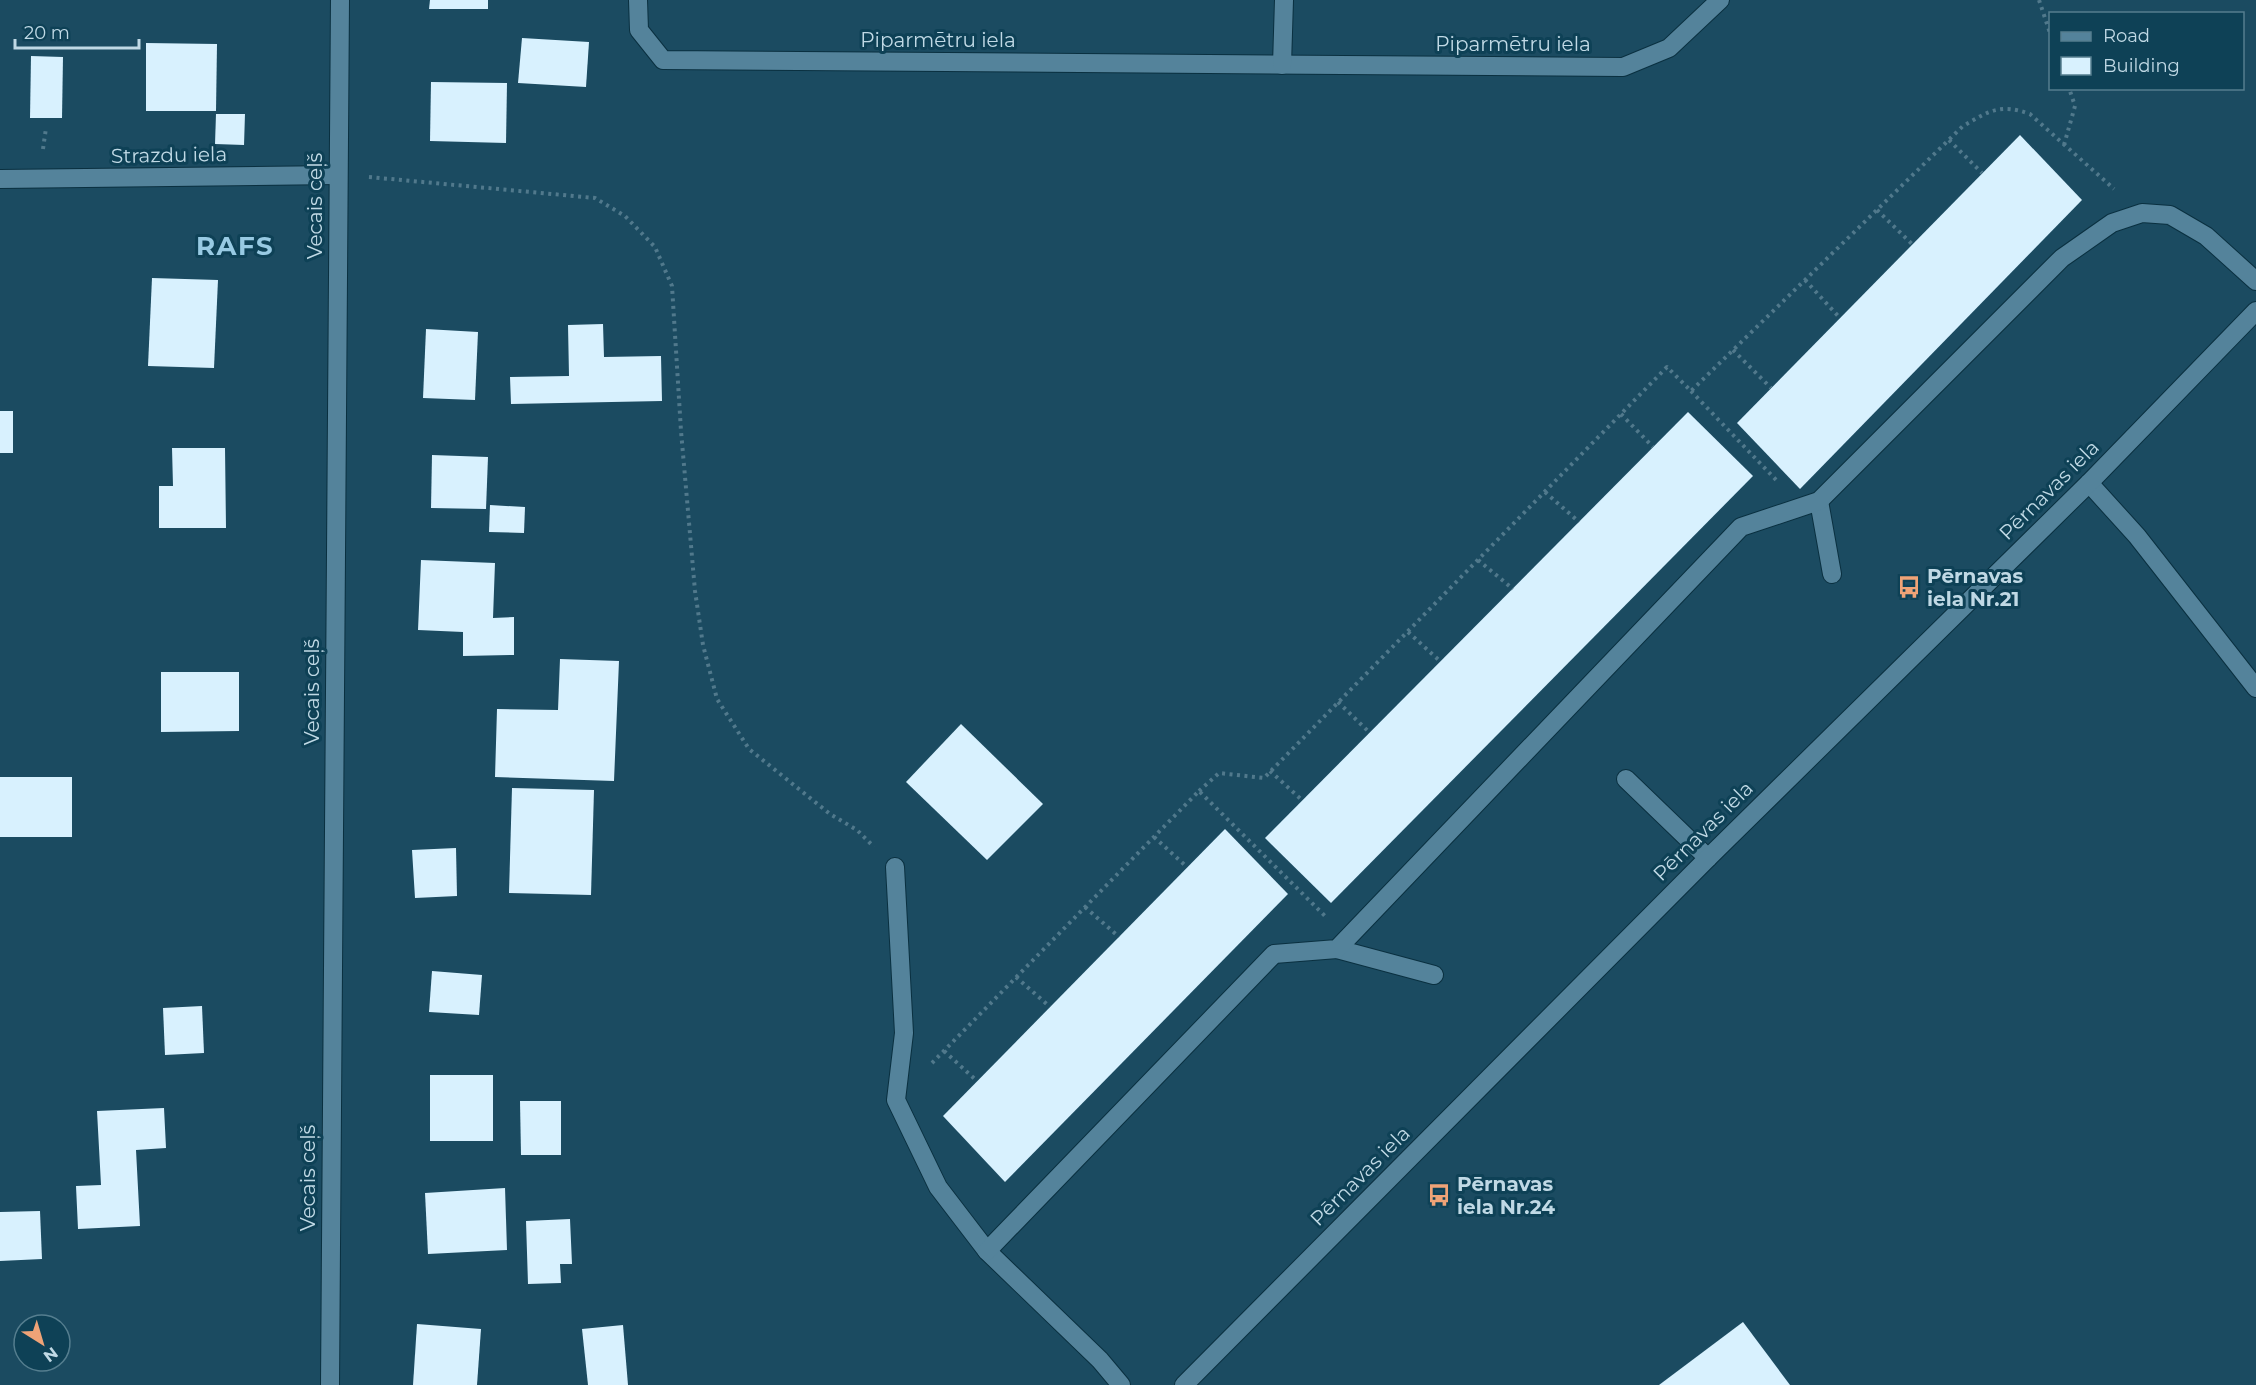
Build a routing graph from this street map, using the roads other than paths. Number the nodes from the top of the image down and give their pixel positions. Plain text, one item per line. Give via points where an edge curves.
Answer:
1 (340, 0) edge
2 (638, 0) edge
3 (1284, 0) edge
4 (1720, 0) edge
5 (1282, 64) junction
6 (338, 175) junction
7 (0, 179) edge
8 (2256, 281) edge
9 (2256, 311) edge
10 (2089, 483) junction
11 (1810, 504) junction
12 (1832, 574) dead end
13 (2256, 688) edge
14 (1626, 779) dead end
15 (1708, 858) junction
16 (895, 867) road end
17 (1342, 943) junction
18 (1434, 975) dead end
19 (987, 1251) junction
20 (1189, 1383) edge
21 (330, 1385) edge
22 (1121, 1385) edge

1 - 6 street, Vecais ceļš
2 - 5 street, Piparmētru iela via 639,30 663,60
3 - 5 street
4 - 5 street, Piparmētru iela via 1669,48 1623,67
6 - 7 street, Strazdu iela
6 - 21 street, Vecais ceļš
8 - 11 street via 2206,236 2170,215 2142,213 2112,223 2061,258
9 - 10 street, Pērnavas iela
10 - 13 street via 2137,536
10 - 15 street, Pērnavas iela
11 - 12 street
11 - 17 street via 1741,527
14 - 15 street
15 - 20 street, Pērnavas iela
16 - 19 street via 904,1032 896,1100 938,1187
17 - 18 street
17 - 19 street via 1274,954
19 - 22 street

